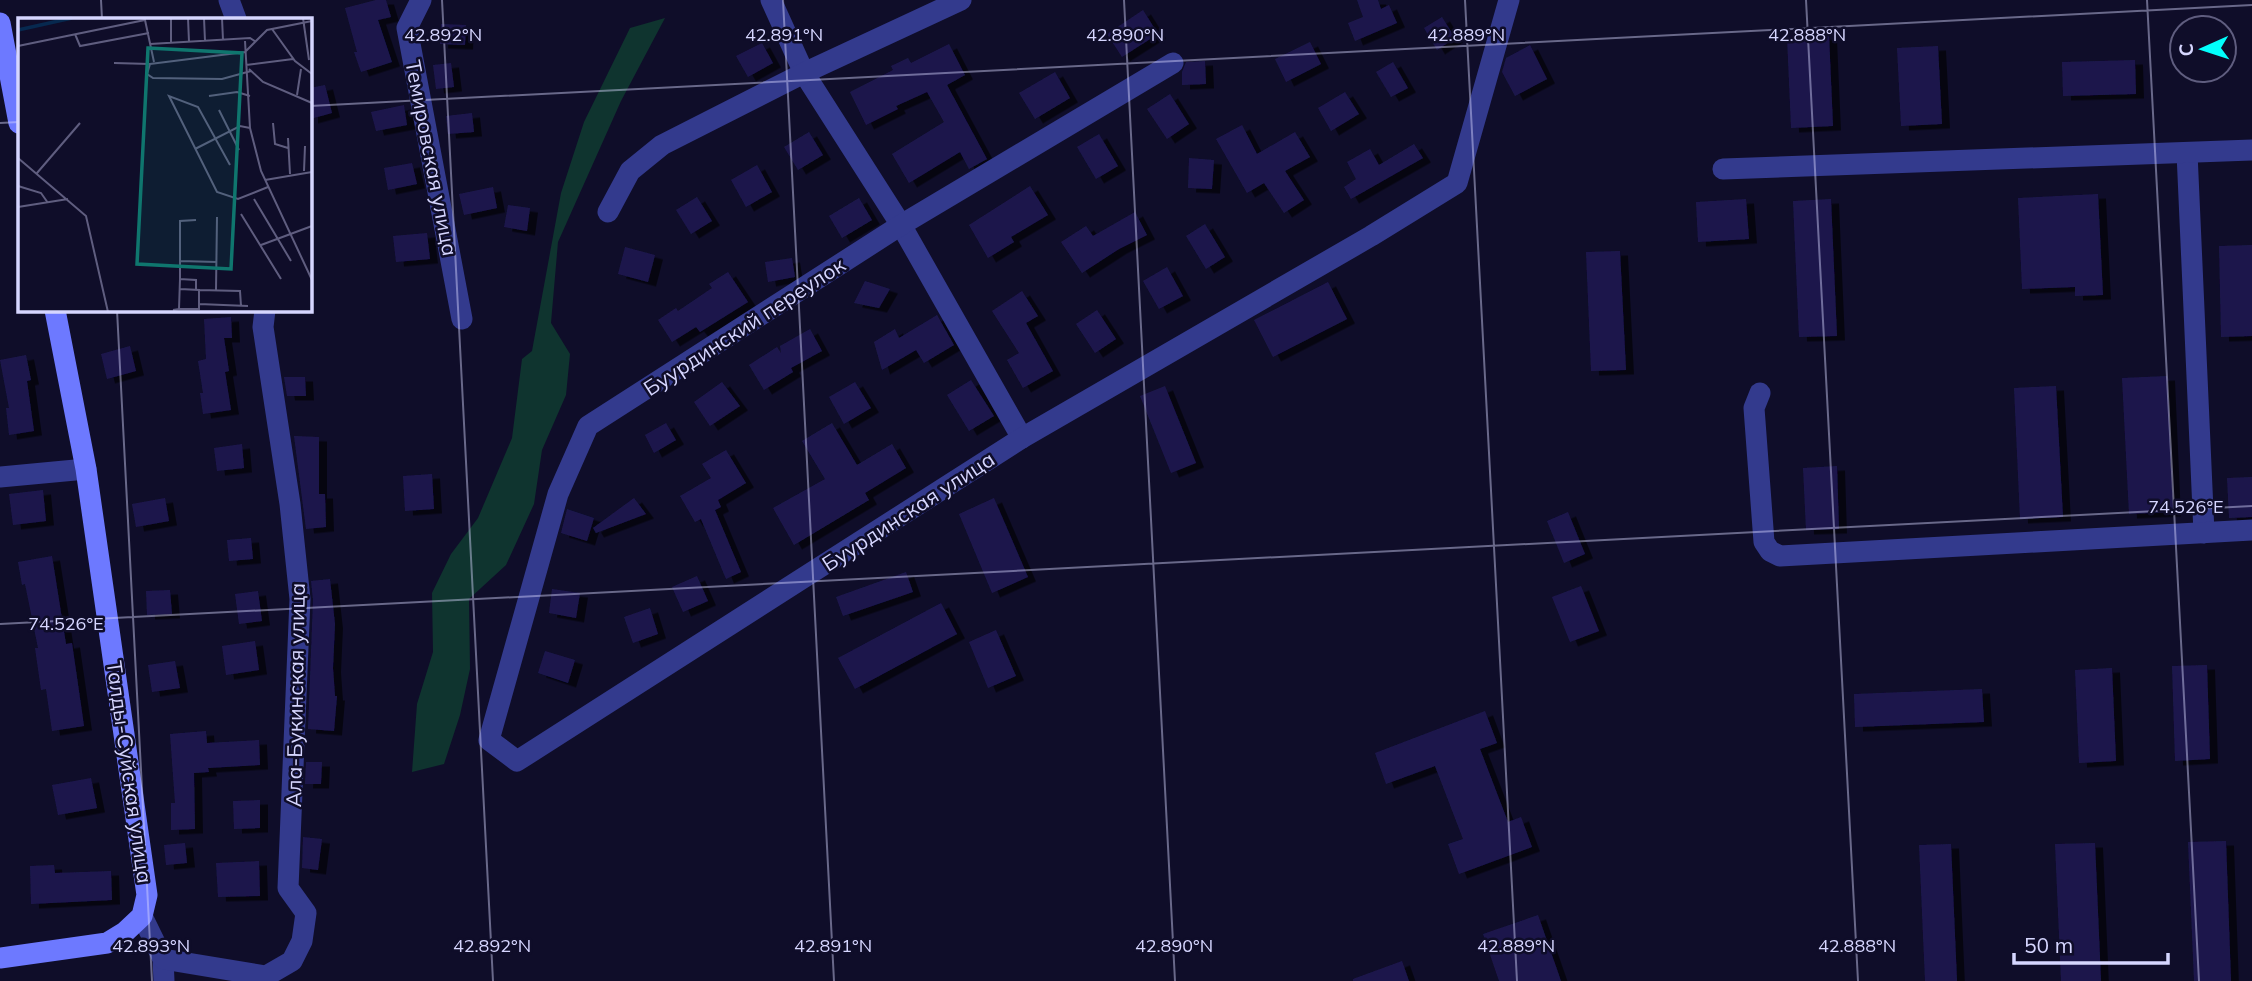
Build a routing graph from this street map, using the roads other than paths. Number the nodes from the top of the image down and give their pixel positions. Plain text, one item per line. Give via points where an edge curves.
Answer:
1 (229, 0) edge
2 (421, 0) edge
3 (771, 0) edge
4 (961, 0) edge
5 (1508, 0) edge
6 (236, 18) edge
7 (0, 23) edge
8 (1173, 63) dead end
9 (804, 74) junction
10 (18, 118) edge
11 (2252, 150) edge
12 (2187, 152) junction
13 (1723, 169) dead end
14 (608, 212) dead end
15 (901, 225) junction
16 (55, 312) edge
17 (265, 312) edge
18 (462, 319) dead end
19 (1760, 393) dead end
20 (588, 426) joint
21 (1022, 438) junction
22 (86, 468) junction
23 (0, 477) edge
24 (2252, 530) edge
25 (2204, 533) junction
26 (142, 916) junction
27 (0, 958) edge
28 (163, 959) junction
29 (164, 981) edge

1 - 6 street
2 - 18 street, Темировская улица via 407,28
3 - 9 street
4 - 9 street
5 - 21 street, Буурдинская улица via 1457,183
7 - 10 street
8 - 15 street, Буурдинский переулок
9 - 14 street via 662,145 630,171
9 - 15 street
11 - 12 street
12 - 13 street
12 - 25 street
15 - 20 street, Буурдинский переулок
15 - 21 street
16 - 22 street, Талды-Суйская улица
17 - 28 street, Ала-Букинская улица via 263,327 300,598 288,888 306,913 302,941 292,961 266,976
19 - 25 street via 1754,408 1764,542 1780,556
20 - 21 street, Буурдинская улица via 558,494 489,740 517,761
22 - 23 street
22 - 26 street, Талды-Суйская улица via 148,895
24 - 25 street
26 - 27 street via 107,943
26 - 28 street
28 - 29 street

